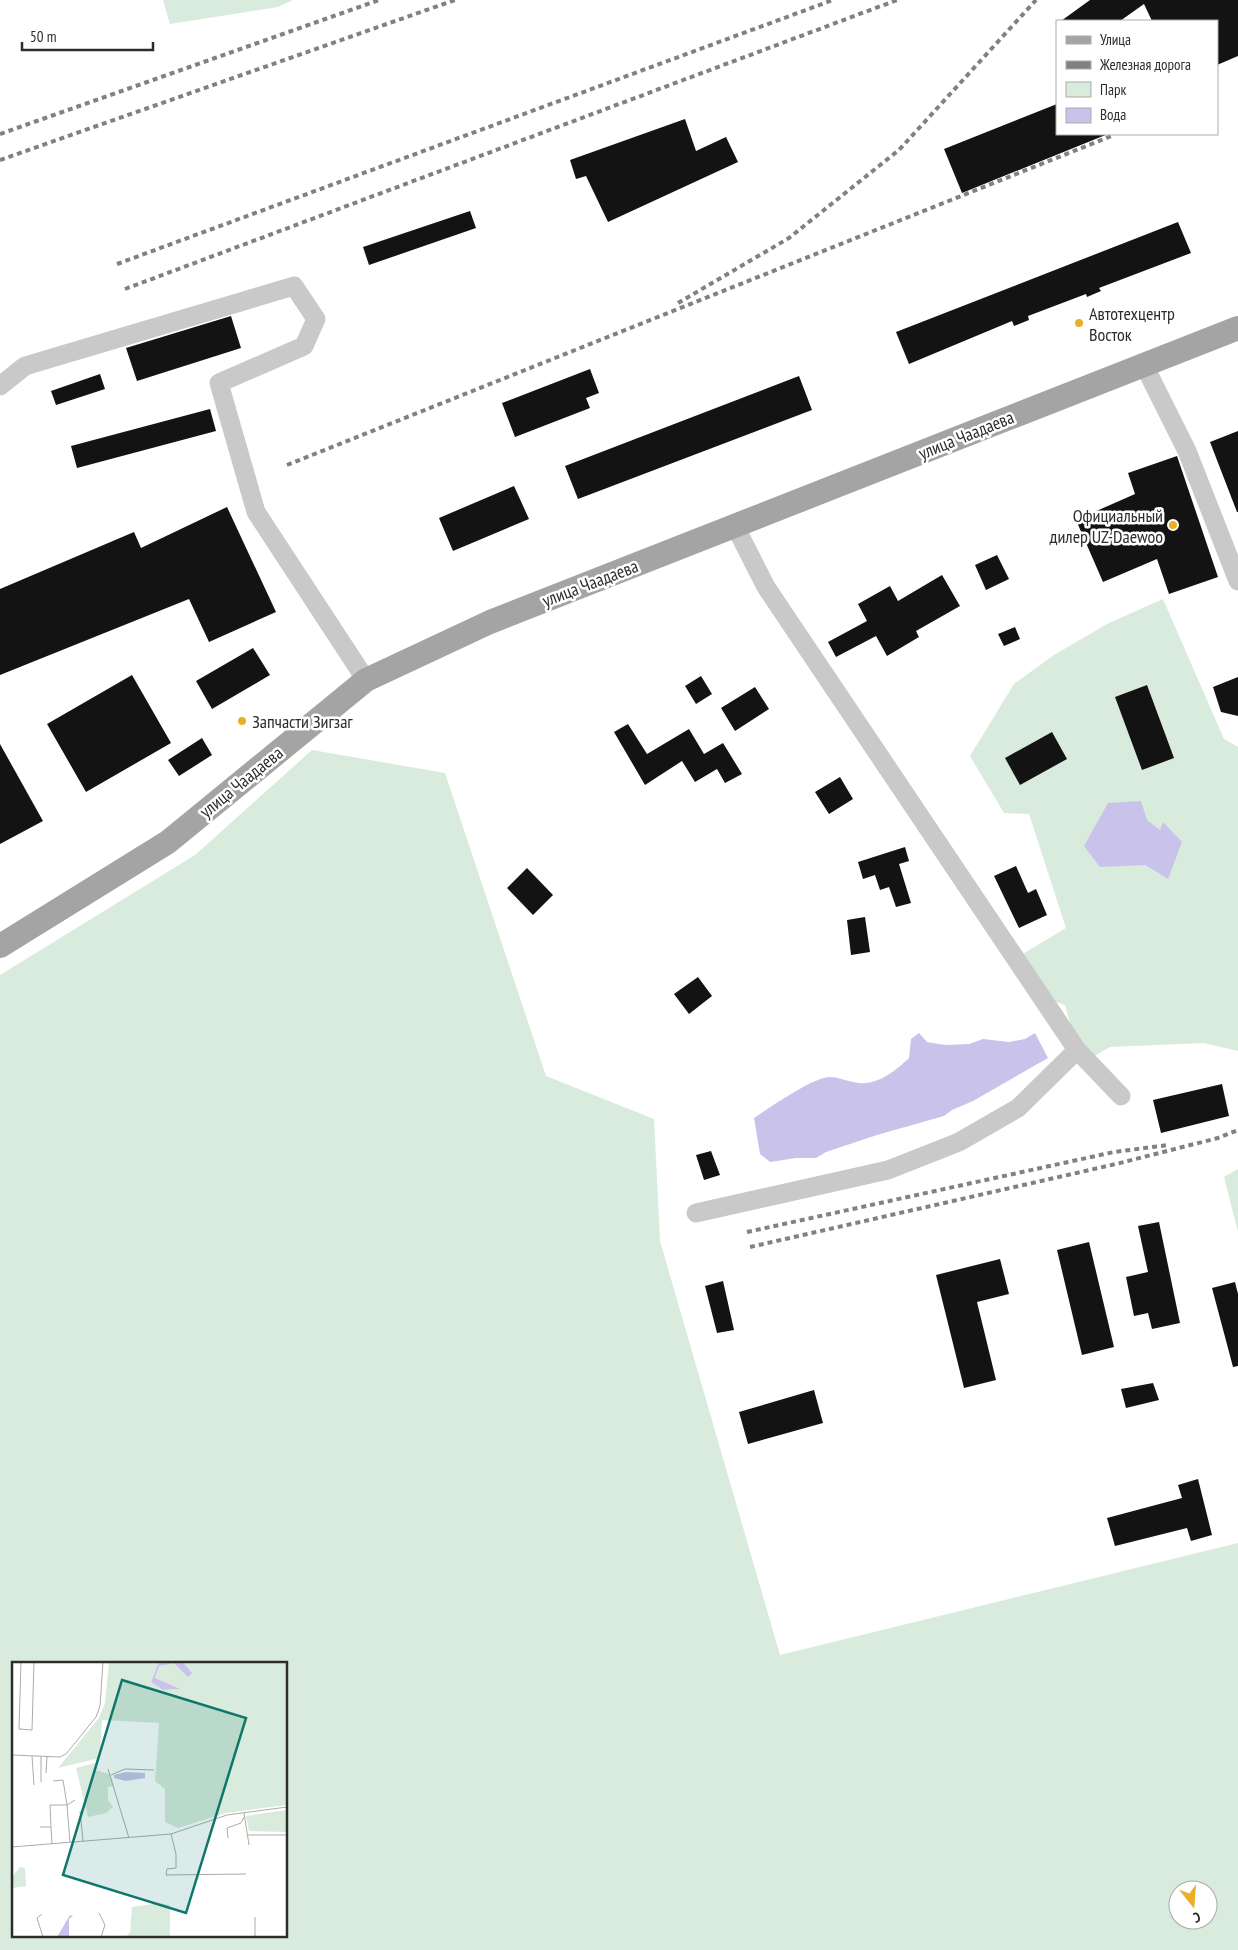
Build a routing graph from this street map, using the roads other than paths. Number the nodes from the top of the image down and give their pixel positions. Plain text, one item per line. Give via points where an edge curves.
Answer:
1 (1238, 328) edge
2 (1144, 365) junction
3 (0, 386) edge
4 (735, 526) junction
5 (1238, 581) edge
6 (366, 680) junction
7 (0, 946) edge
8 (1077, 1050) junction
9 (1121, 1096) dead end
10 (696, 1213) dead end

1 - 2 main road, улица Чаадаева
2 - 4 main road, улица Чаадаева
2 - 5 street via 1187,451
3 - 6 street via 24,366 294,286 316,319 304,346 219,383 256,512
4 - 6 main road, улица Чаадаева via 490,622
4 - 8 street via 766,587
6 - 7 main road, улица Чаадаева via 168,842
8 - 9 street
8 - 10 street via 1018,1108 959,1142 888,1170

